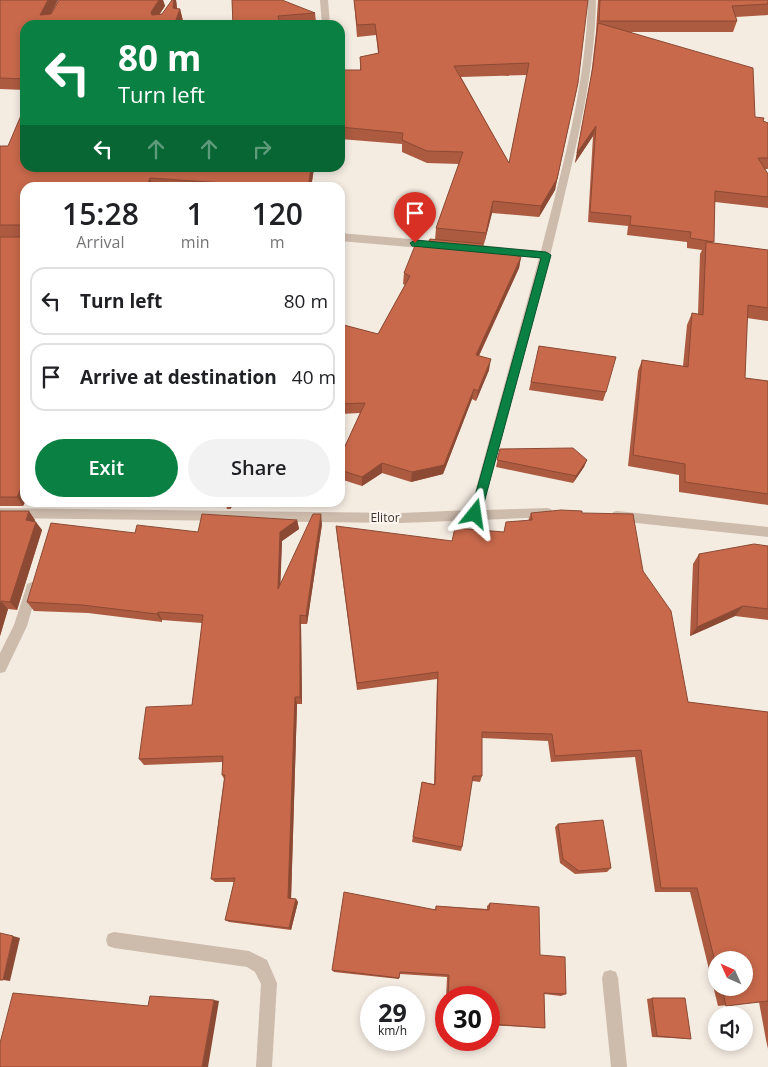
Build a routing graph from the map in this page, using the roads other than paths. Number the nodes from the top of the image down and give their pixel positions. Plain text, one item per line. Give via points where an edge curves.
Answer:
1 (324, 0) edge
2 (592, 0) edge
3 (326, 20) edge
4 (345, 237) edge
5 (546, 255) junction
6 (0, 513) edge
7 (559, 513) edge
8 (475, 514) junction
9 (604, 515) edge
10 (768, 532) edge
11 (35, 579) edge
12 (0, 667) edge
13 (114, 940) dead end
14 (610, 978) dead end
15 (264, 1067) edge
16 (619, 1067) edge

1 - 3 street
2 - 5 street via 586,82
4 - 5 street
5 - 8 street
6 - 8 street, Elitor via 54,519 401,518
7 - 8 street, Elitor
9 - 10 street
11 - 12 street via 20,626
13 - 15 street via 249,958 261,966 269,983
14 - 16 street

